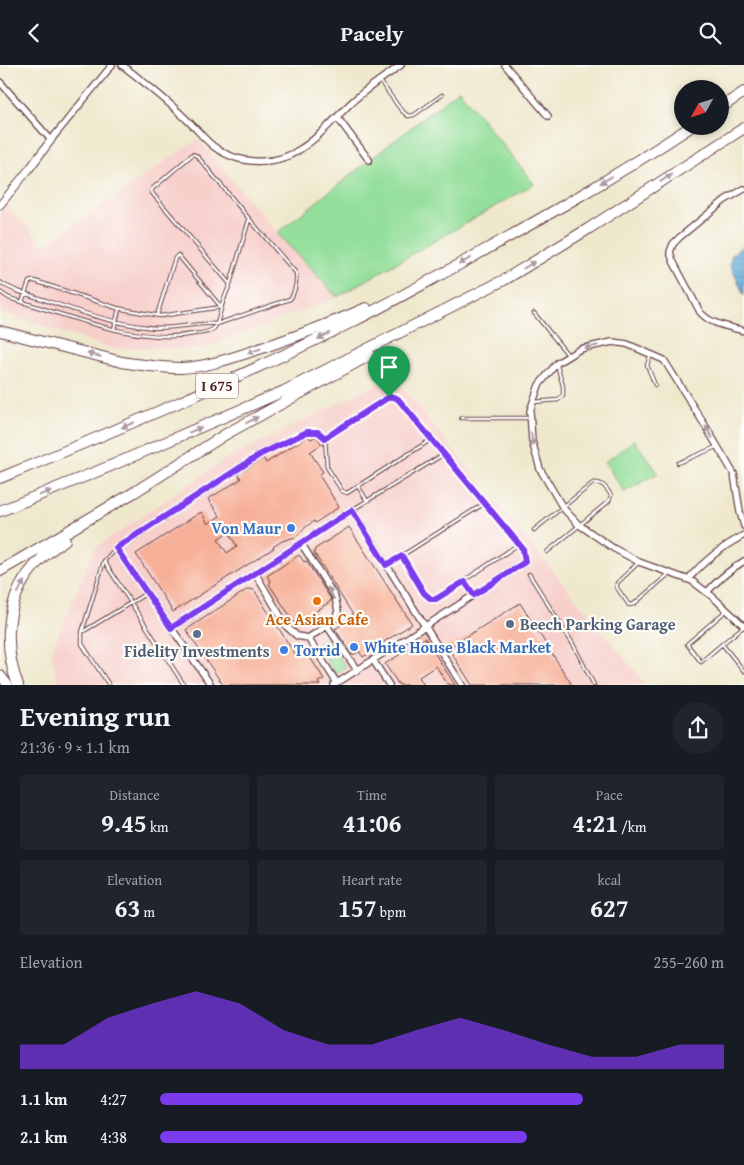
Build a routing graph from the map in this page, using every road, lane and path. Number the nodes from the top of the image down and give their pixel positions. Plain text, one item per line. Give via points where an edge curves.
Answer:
1 (112, 65) edge
2 (122, 65) edge
3 (401, 65) edge
4 (506, 65) edge
5 (380, 81) junction
6 (0, 82) edge
7 (744, 92) edge
8 (442, 95) dead end
9 (729, 102) edge
10 (548, 116) dead end
11 (337, 117) junction
12 (744, 128) edge
13 (678, 135) edge
14 (51, 140) junction
15 (369, 160) dead end
16 (744, 189) edge
17 (0, 205) edge
18 (249, 219) junction
19 (504, 280) junction
20 (429, 281) junction
21 (0, 282) edge
22 (230, 283) junction
23 (0, 292) edge
24 (24, 294) junction
25 (22, 302) junction
26 (221, 307) junction
27 (119, 308) junction
28 (534, 313) dead end
29 (157, 315) junction
30 (116, 322) junction
31 (217, 324) junction
32 (114, 329) junction
33 (0, 331) edge
34 (744, 331) edge
35 (651, 355) junction
36 (569, 356) junction
37 (557, 363) junction
38 (655, 385) dead end
39 (533, 402) junction
40 (461, 418) dead end
41 (530, 418) junction
42 (325, 438) junction
43 (432, 439) junction
44 (277, 446) joint
45 (718, 446) junction
46 (444, 454) junction
47 (678, 463) dead end
48 (0, 478) edge
49 (358, 486) junction
50 (133, 493) junction
51 (367, 501) junction
52 (485, 503) junction
53 (563, 508) junction
54 (352, 510) junction
55 (0, 511) edge
56 (580, 525) junction
57 (744, 526) edge
58 (534, 530) dead end
59 (744, 535) edge
60 (301, 543) junction
61 (519, 544) junction
62 (116, 548) junction
63 (547, 552) dead end
64 (402, 556) junction
65 (104, 561) junction
66 (744, 561) edge
67 (525, 562) joint
68 (639, 562) junction
69 (386, 565) junction
70 (0, 571) edge
71 (255, 573) junction
72 (670, 573) junction
73 (529, 574) dead end
74 (688, 579) junction
75 (462, 583) junction
76 (707, 592) junction
77 (147, 593) junction
78 (474, 595) junction
79 (131, 603) junction
80 (727, 610) junction
81 (327, 626) junction
82 (425, 626) junction
83 (744, 626) edge
84 (171, 628) junction
85 (82, 632) junction
86 (308, 638) junction
87 (722, 644) junction
88 (373, 660) junction
89 (356, 671) junction
90 (744, 671) edge
91 (0, 675) edge
92 (336, 684) edge
93 (8, 685) edge
94 (18, 685) edge
95 (109, 685) edge
96 (184, 685) edge
97 (211, 685) edge
98 (389, 685) edge
99 (462, 685) edge
100 (594, 685) edge

1 - 14 street
2 - 11 street via 172,105 211,145 239,159 264,161 290,155 304,147
3 - 5 street
4 - 10 street
5 - 8 lane via 408,116
5 - 11 street
6 - 14 street
7 - 9 highway
11 - 15 street
19 -> 12 highway, I 675
13 -> 20 highway, I 675
14 - 17 street
16 - 34 street via 725,200 680,237 670,252 705,318
18 - 22 lane
18 - 22 lane via 193,154 152,189 152,193
18 - 31 lane via 296,273 292,296
50 -> 19 highway via 226,434
55 -> 19 highway, I 675 via 284,391
20 -> 33 highway via 295,337 234,358 190,367 122,362
20 -> 48 highway, I 675 via 230,381
21 - 24 lane
22 - 26 lane
23 - 25 lane
24 - 25 lane
24 - 27 lane via 29,282 35,281
24 - 30 lane
25 - 32 lane
26 - 29 lane
26 - 29 lane via 178,255
26 - 31 lane
27 - 29 lane
27 - 30 lane
28 - 36 lane
30 - 31 lane via 148,328
30 - 32 lane
31 - 32 lane via 208,332 170,336 148,336
35 -> 36 street via 627,344 612,342 580,349
35 - 38 lane via 647,365
45 -> 35 street via 664,360
36 - 37 street
37 - 39 street via 539,385
37 - 39 lane via 563,395 558,400
39 - 41 street
40 - 41 lane
41 -> 53 street via 540,469
42 - 43 lane via 389,397 394,397
42 - 44 lane via 318,432 307,432
42 - 49 lane via 327,467 342,491 348,493
43 - 46 lane
43 - 49 lane
44 - 62 street
45 - 47 lane
45 - 57 street via 734,474
46 - 51 lane
46 - 52 lane
49 - 51 lane
50 - 70 highway
94 -> 50 highway via 11,661 9,626 16,596 27,575 56,546
51 - 54 lane
52 - 61 lane
52 - 64 lane
53 - 56 street
53 - 56 lane via 593,483 602,483 611,495 610,499
53 - 58 lane
54 - 60 street
54 - 69 street
56 - 63 lane
56 - 68 street
59 - 74 street via 722,548
60 - 71 street
81 -> 60 street via 338,611 335,597
61 - 67 lane
61 - 75 lane
62 - 65 lane
62 - 77 street
64 - 69 lane
64 - 75 lane via 431,599
65 - 79 lane
65 - 85 lane
66 - 76 street
67 - 78 street
68 - 72 street
68 - 72 lane via 617,583 616,588 629,605
69 - 82 street
71 - 84 street
71 - 86 street via 287,627 297,636
72 - 74 street
73 - 100 lane via 573,644
74 - 76 street
75 - 78 lane via 465,582
76 - 80 street
77 - 79 lane
77 - 84 street
78 - 82 street
79 - 85 lane
79 - 96 lane
80 - 83 street
80 - 87 lane via 687,644 701,662
81 - 86 street
81 - 89 street
82 - 88 street
82 - 99 street
83 - 87 lane
84 - 97 street
85 - 95 lane via 82,644
86 - 92 street
87 - 90 lane
88 - 89 street
88 - 98 street
89 - 92 street
91 - 93 main road

